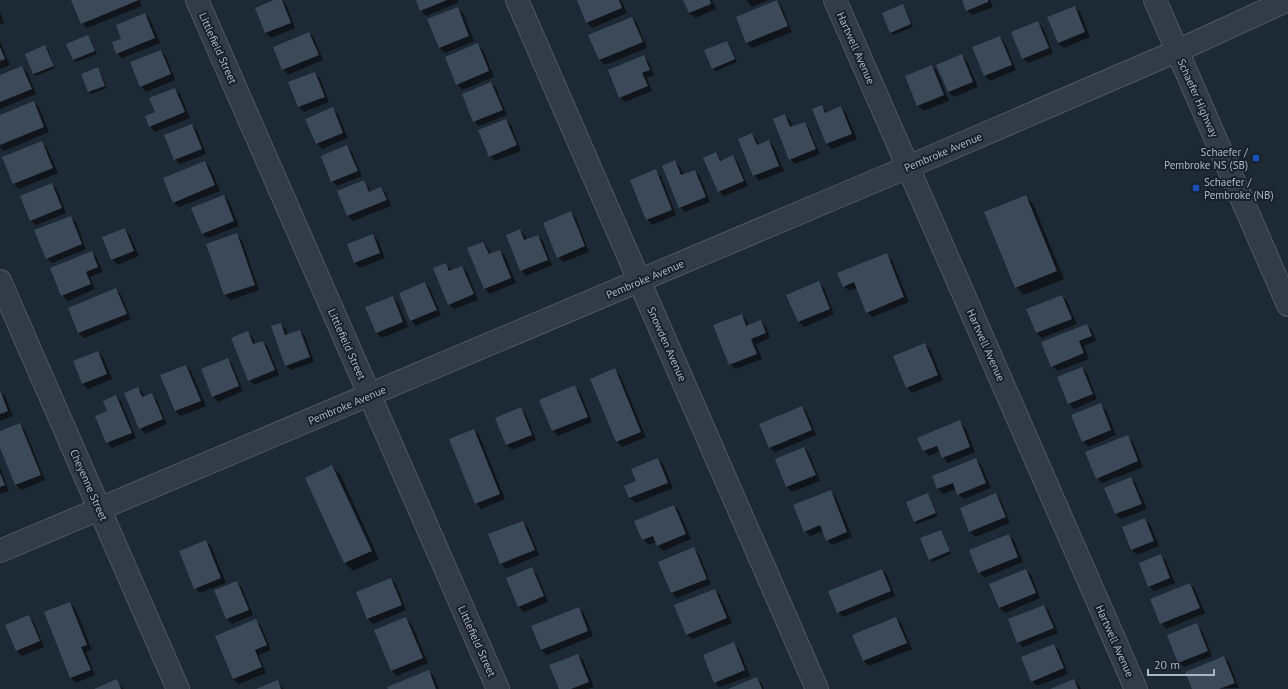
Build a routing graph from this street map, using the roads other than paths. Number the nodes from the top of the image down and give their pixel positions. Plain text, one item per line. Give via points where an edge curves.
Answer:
1 (197, 0) edge
2 (517, 0) edge
3 (836, 0) edge
4 (1155, 0) edge
5 (1288, 0) edge
6 (1177, 52) junction
7 (908, 167) junction
8 (0, 281) edge
9 (640, 281) junction
10 (1288, 305) edge
11 (369, 395) junction
12 (100, 509) junction
13 (0, 551) edge
14 (178, 689) edge
15 (498, 689) edge
16 (817, 689) edge
17 (1136, 689) edge

1 - 11 street, Littlefield Street
2 - 9 street, Snowden Avenue
3 - 7 street, Hartwell Avenue
4 - 6 street, Schaefer Highway
5 - 6 street, Pembroke Avenue
6 - 7 street, Pembroke Avenue
6 - 10 street, Schaefer Highway
7 - 9 street, Pembroke Avenue
7 - 17 street, Hartwell Avenue
8 - 12 street, Cheyenne Street
9 - 11 street, Pembroke Avenue
9 - 16 street, Snowden Avenue
11 - 12 street, Pembroke Avenue
11 - 15 street, Littlefield Street
12 - 13 street, Pembroke Avenue
12 - 14 street, Cheyenne Street

